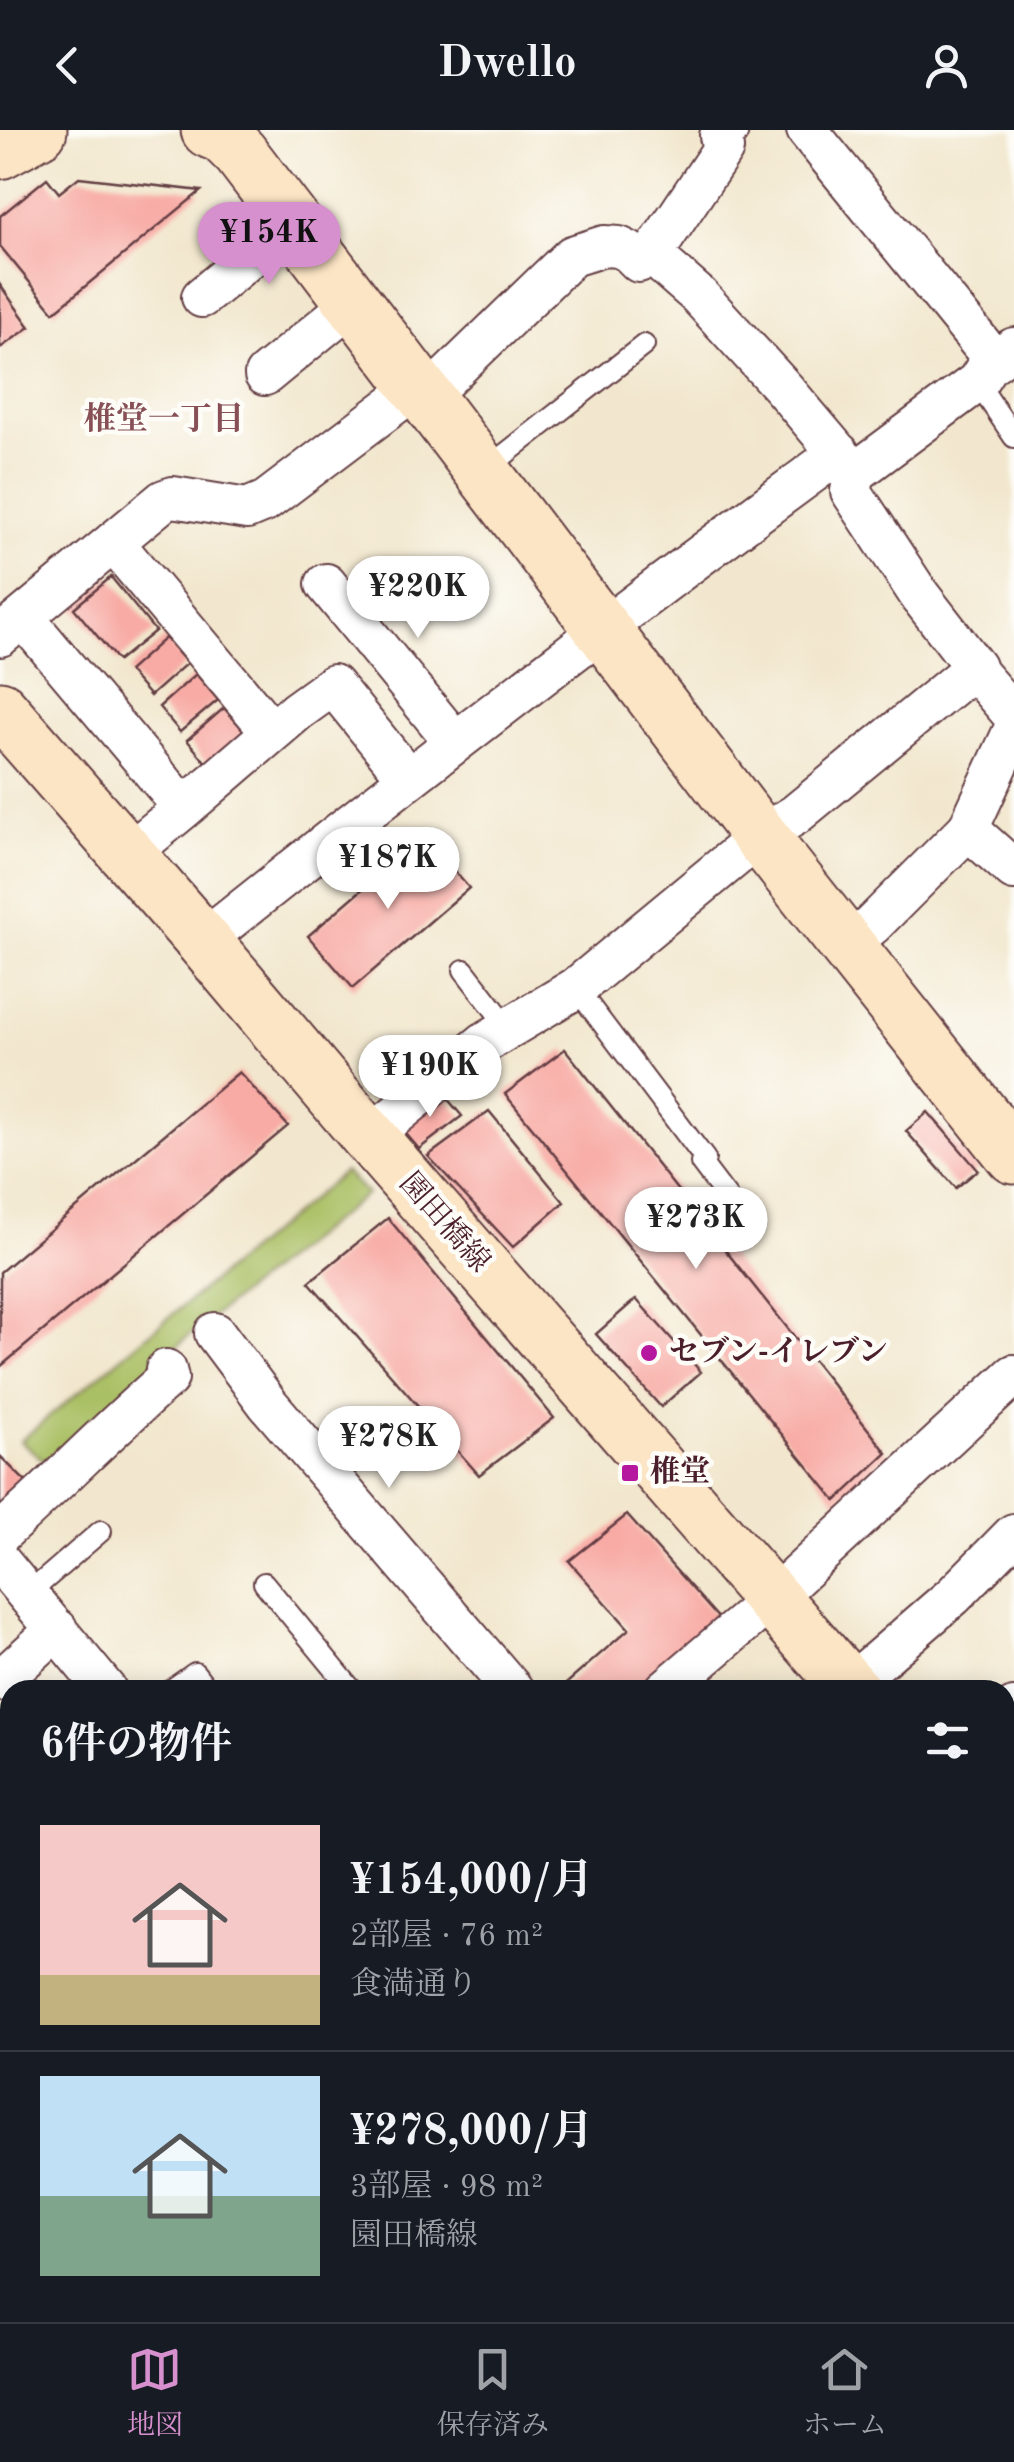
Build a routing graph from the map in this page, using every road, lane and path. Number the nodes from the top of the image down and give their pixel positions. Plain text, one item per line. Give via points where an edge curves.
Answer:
1 (39, 130) edge
2 (808, 130) edge
3 (217, 132) edge
4 (719, 132) edge
5 (0, 151) edge
6 (293, 222) junction
7 (652, 255) junction
8 (202, 297) dead end
9 (354, 302) junction
10 (644, 345) dead end
11 (995, 363) edge
12 (265, 376) dead end
13 (422, 390) junction
14 (1014, 437) edge
15 (847, 463) junction
16 (483, 471) junction
17 (113, 542) junction
18 (326, 584) dead end
19 (12, 627) edge
20 (603, 630) junction
21 (976, 667) junction
22 (0, 709) edge
23 (1014, 716) edge
24 (1014, 730) edge
25 (272, 732) junction
26 (455, 742) junction
27 (408, 778) junction
28 (184, 808) junction
29 (968, 829) junction
30 (760, 836) junction
31 (127, 855) junction
32 (1014, 870) edge
33 (203, 942) junction
34 (846, 946) junction
35 (464, 970) dead end
36 (576, 988) junction
37 (508, 1027) junction
38 (369, 1137) junction
39 (1014, 1156) edge
40 (748, 1225) dead end
41 (215, 1332) dead end
42 (166, 1370) dead end
43 (1014, 1374) edge
44 (100, 1531) dead end
45 (0, 1534) edge
46 (1014, 1534) edge
47 (0, 1562) edge
48 (264, 1583) dead end
49 (28, 1594) junction
50 (772, 1598) junction
51 (58, 1629) junction
52 (1, 1680) edge
53 (98, 1680) edge
54 (344, 1680) edge
55 (504, 1680) edge
56 (677, 1680) edge
57 (844, 1680) edge
58 (860, 1680) edge

1 - 5 street
2 - 11 street
3 - 6 street
4 - 7 street via 723,150
6 - 8 street
6 - 9 street
7 - 13 street via 639,262 604,246 572,256 443,380
7 - 15 street via 698,296
9 - 12 street
9 - 13 street
10 - 16 lane
11 - 14 lane
11 - 15 street
13 - 16 street
13 - 17 street via 266,502 247,509 173,497
15 - 20 street
15 - 21 street via 851,492
16 - 20 street
17 - 19 street
17 - 25 street
18 - 26 street
19 - 28 street
20 - 26 street
20 - 30 street
21 - 23 street
21 - 30 street via 795,816
22 - 31 street, 園田橋線
24 - 29 street
25 - 27 street via 333,685
25 - 28 street
26 - 27 street
27 - 33 street
28 - 31 street
29 - 32 street
29 - 34 street
30 - 34 street
30 - 36 street
31 - 33 street, 園田橋線
33 - 38 street, 園田橋線
34 - 39 street
35 - 37 lane
36 - 37 street
36 - 40 lane
37 - 38 street
38 - 50 street, 園田橋線
41 - 55 street via 268,1404
42 - 45 street via 168,1378
43 - 50 street
44 - 49 lane
46 - 58 street
47 - 49 street
48 - 54 lane
49 - 51 street
50 - 56 street
50 - 57 street, 園田橋線
51 - 52 street
51 - 53 street

